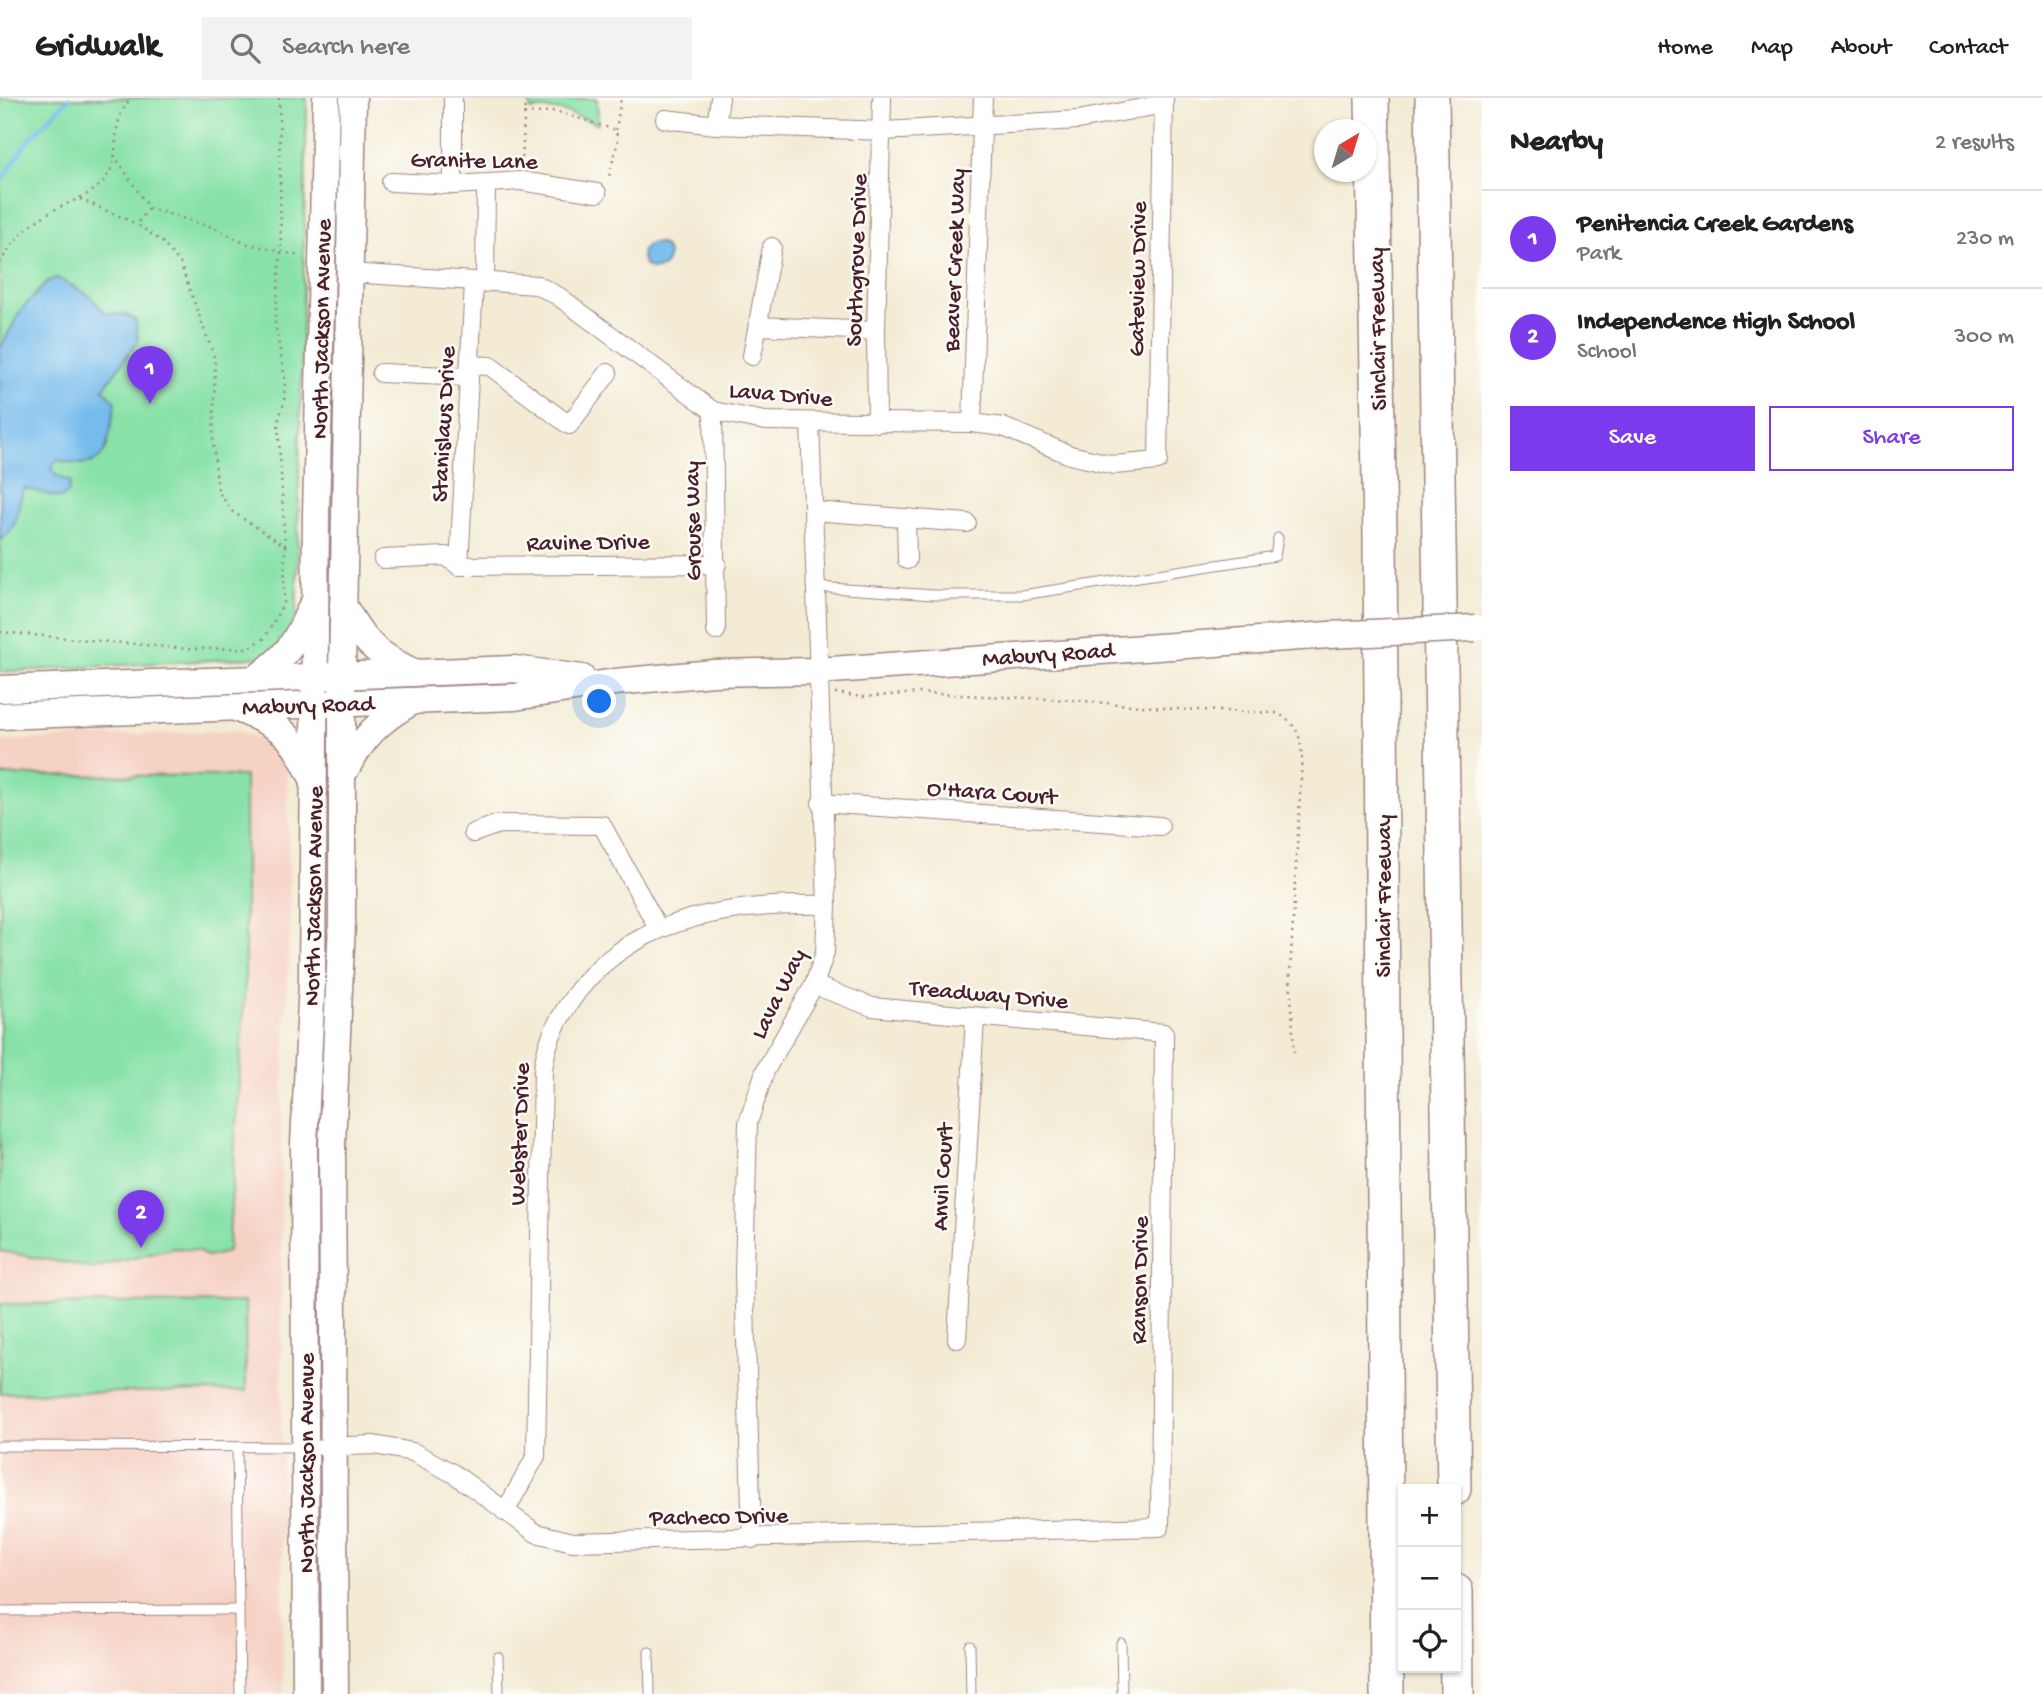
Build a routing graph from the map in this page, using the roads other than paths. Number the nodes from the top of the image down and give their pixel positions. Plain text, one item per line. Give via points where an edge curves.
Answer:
1 (327, 98) edge
2 (353, 98) edge
3 (453, 98) edge
4 (720, 98) edge
5 (882, 98) edge
6 (983, 98) edge
7 (1372, 98) edge
8 (1432, 98) edge
9 (1164, 101) edge
10 (665, 119) dead end
11 (983, 123) junction
12 (716, 125) junction
13 (884, 131) junction
14 (391, 182) dead end
15 (486, 184) junction
16 (453, 185) junction
17 (597, 193) road end
18 (772, 247) dead end
19 (349, 273) junction
20 (480, 283) junction
21 (758, 326) junction
22 (876, 331) junction
23 (752, 356) dead end
24 (470, 371) junction
25 (381, 373) dead end
26 (608, 373) dead end
27 (713, 411) junction
28 (810, 422) junction
29 (972, 423) junction
30 (877, 424) junction
31 (1158, 461) joint
32 (814, 511) junction
33 (906, 518) junction
34 (967, 523) dead end
35 (1278, 538) dead end
36 (383, 559) dead end
37 (907, 560) dead end
38 (718, 564) junction
39 (459, 566) junction
40 (817, 587) junction
41 (316, 596) junction
42 (343, 605) junction
43 (1479, 628) edge
44 (716, 631) dead end
45 (415, 673) junction
46 (329, 675) junction
47 (256, 679) junction
48 (818, 681) junction
49 (615, 682) junction
50 (0, 689) edge
51 (414, 700) junction
52 (342, 703) junction
53 (314, 704) junction
54 (234, 708) junction
55 (0, 716) edge
56 (342, 775) junction
57 (313, 780) junction
58 (821, 803) junction
59 (1160, 826) dead end
60 (473, 833) dead end
61 (827, 905) junction
62 (657, 928) junction
63 (814, 985) junction
64 (975, 1017) junction
65 (1164, 1033) joint
66 (957, 1339) dead end
67 (0, 1446) edge
68 (304, 1447) junction
69 (333, 1447) junction
70 (237, 1448) junction
71 (1454, 1484) edge
72 (505, 1512) junction
73 (1160, 1527) joint
74 (752, 1539) junction
75 (239, 1610) junction
76 (1456, 1610) edge
77 (0, 1611) edge
78 (1121, 1643) dead end
79 (970, 1646) dead end
80 (649, 1652) dead end
81 (498, 1657) dead end
82 (240, 1694) edge
83 (306, 1694) edge
84 (335, 1694) edge
85 (499, 1694) edge
86 (650, 1694) edge
87 (971, 1694) edge
88 (1122, 1694) edge
89 (1387, 1694) edge
90 (1457, 1694) edge

1 - 41 main road, North Jackson Avenue
2 - 19 main road, North Jackson Avenue
3 - 16 street
4 - 12 street
5 - 13 street, Southgrove Drive
6 - 11 street, Beaver Creek Way
7 - 89 highway, Sinclair Freeway via 1380,549
8 - 71 highway
9 - 11 street via 1078,120
9 - 31 street, Gateview Drive
10 - 12 street
11 - 13 street
11 - 29 street, Beaver Creek Way
12 - 13 street
13 - 22 street, Southgrove Drive
14 - 16 street, Granite Lane
15 - 16 street, Granite Lane
15 - 17 street, Granite Lane via 521,181
15 - 20 street, Stanislaus Drive
18 - 21 street
19 - 20 street, Lava Drive
19 - 42 main road, North Jackson Avenue
20 - 24 street, Stanislaus Drive
20 - 27 street, Lava Drive via 537,285 558,296
21 - 22 street
21 - 23 street
22 - 30 street, Southgrove Drive
24 - 25 street
24 - 26 street via 491,366 569,425
24 - 39 street, Stanislaus Drive
27 - 28 street, Lava Drive via 765,421
27 - 38 street, Grouse Way
28 - 30 street, Lava Drive
28 - 32 street, Lava Way
29 - 30 street, Lava Drive
29 - 31 street, Lava Drive via 1003,426 1070,455 1114,465
32 - 33 street
32 - 40 street, Lava Way
33 - 34 street
33 - 37 street
35 - 40 lane via 1275,556 1022,595 934,596
36 - 39 street, Ravine Drive via 446,556
38 - 39 street, Ravine Drive
38 - 44 street, Grouse Way
40 - 48 street, Lava Way
41 - 46 main road, North Jackson Avenue
41 - 47 main road via 298,639 284,658
42 - 45 main road via 378,654
42 - 46 main road, North Jackson Avenue
43 - 48 main road, Mabury Road, bridge via 1329,635
45 - 46 main road, Mabury Road
45 - 49 main road, Mabury Road via 514,669
46 - 47 main road, Mabury Road
46 - 52 main road, North Jackson Avenue
46 - 53 main road, North Jackson Avenue
47 - 50 main road, Mabury Road
48 - 49 main road, Mabury Road via 713,673
48 - 58 street, Lava Way
49 - 51 main road, Mabury Road via 515,697
51 - 52 main road, Mabury Road
51 - 56 main road via 362,739
52 - 53 main road, Mabury Road
52 - 56 main road, North Jackson Avenue
53 - 54 main road, Mabury Road
53 - 57 main road, North Jackson Avenue
54 - 55 main road, Mabury Road
54 - 57 main road via 285,732
56 - 69 main road, North Jackson Avenue via 341,971 332,1144
57 - 68 main road, North Jackson Avenue via 312,981 304,1144
58 - 59 street, O'Hara Court
58 - 61 street, Lava Way
60 - 62 street via 499,824 602,825
61 - 62 street, Webster Drive via 753,906
61 - 63 street, Lava Way via 825,952
62 - 72 street, Webster Drive via 620,950 581,985 546,1045 536,1457
63 - 64 street, Treadway Drive via 872,1007
63 - 74 street, Lava Way via 765,1071 748,1123 744,1273
64 - 65 street, Treadway Drive
64 - 66 street, Anvil Court
65 - 73 street, Ranson Drive
67 - 70 lane
68 - 69 street, Pacheco Drive
68 - 70 lane
68 - 83 main road, North Jackson Avenue
69 - 72 street, Pacheco Drive via 374,1445 413,1452 454,1474
69 - 84 main road, North Jackson Avenue
70 - 75 lane
72 - 74 street, Pacheco Drive via 536,1533 573,1542
73 - 74 street, Pacheco Drive
75 - 77 lane
75 - 82 lane
76 - 90 highway
78 - 88 lane
79 - 87 lane
80 - 86 lane
81 - 85 lane

